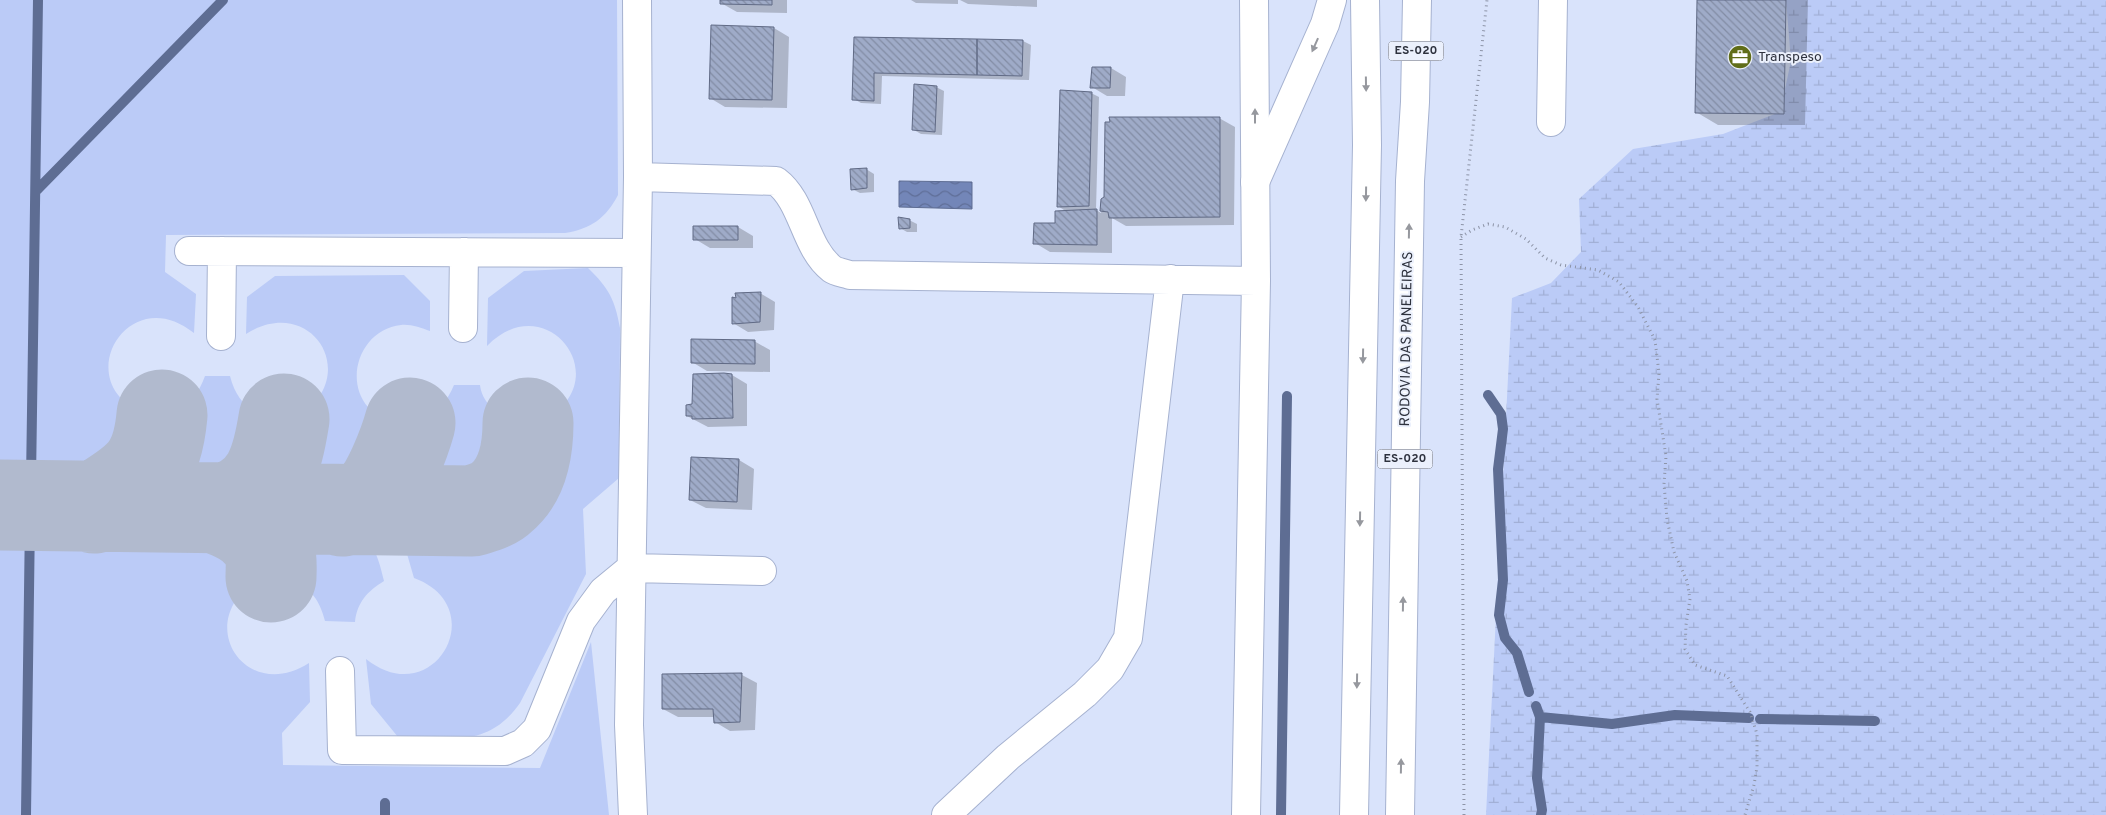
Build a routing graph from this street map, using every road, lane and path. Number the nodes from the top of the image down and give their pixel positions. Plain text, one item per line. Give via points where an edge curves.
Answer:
1 (637, 0) edge
2 (1254, 0) edge
3 (1332, 0) edge
4 (1365, 0) edge
5 (1417, 0) edge
6 (1430, 0) edge
7 (1487, 0) edge
8 (1553, 0) edge
9 (1415, 102) junction
10 (1551, 122) dead end
11 (638, 176) junction
12 (1255, 182) junction
13 (1462, 237) junction
14 (189, 251) dead end
15 (222, 251) junction
16 (464, 252) junction
17 (636, 253) junction
18 (1170, 279) junction
19 (1256, 282) junction
20 (463, 328) dead end
21 (221, 336) dead end
22 (631, 568) junction
23 (762, 571) dead end
24 (340, 671) dead end
25 (633, 815) edge
26 (946, 815) edge
27 (1246, 815) edge
28 (1354, 815) edge
29 (1400, 815) edge
30 (1464, 815) edge
31 (1744, 815) edge

1 - 11 main road
12 -> 2 main road
3 -> 12 main road
4 -> 28 main road, ES-020 via 1367,145
5 - 9 main road, ES-020
6 - 9 main road
7 - 13 path
8 - 10 main road
29 -> 9 main road, RODOVIA DAS PANELEIRAS / ES-020 via 1410,181
11 - 17 main road
11 - 18 main road via 776,181 787,189 822,259 833,270 850,275
12 - 19 main road
13 - 30 path
13 - 31 path via 1488,224 1505,227 1526,239 1545,258 1561,265 1598,270 1619,282 1638,307 1654,340 1659,374 1657,399 1666,456 1667,519 1690,599 1685,649 1695,665 1727,676 1755,723 1757,767
14 - 15 main road
15 - 16 main road
15 - 21 main road
16 - 17 main road
16 - 20 main road
17 - 22 main road
18 - 19 main road
18 - 26 main road via 1128,638 1110,669 1085,694 1008,757
19 - 27 main road
22 - 23 main road
22 - 24 main road via 603,591 581,621 537,729 523,743 505,751 342,750
22 - 25 main road via 629,724

